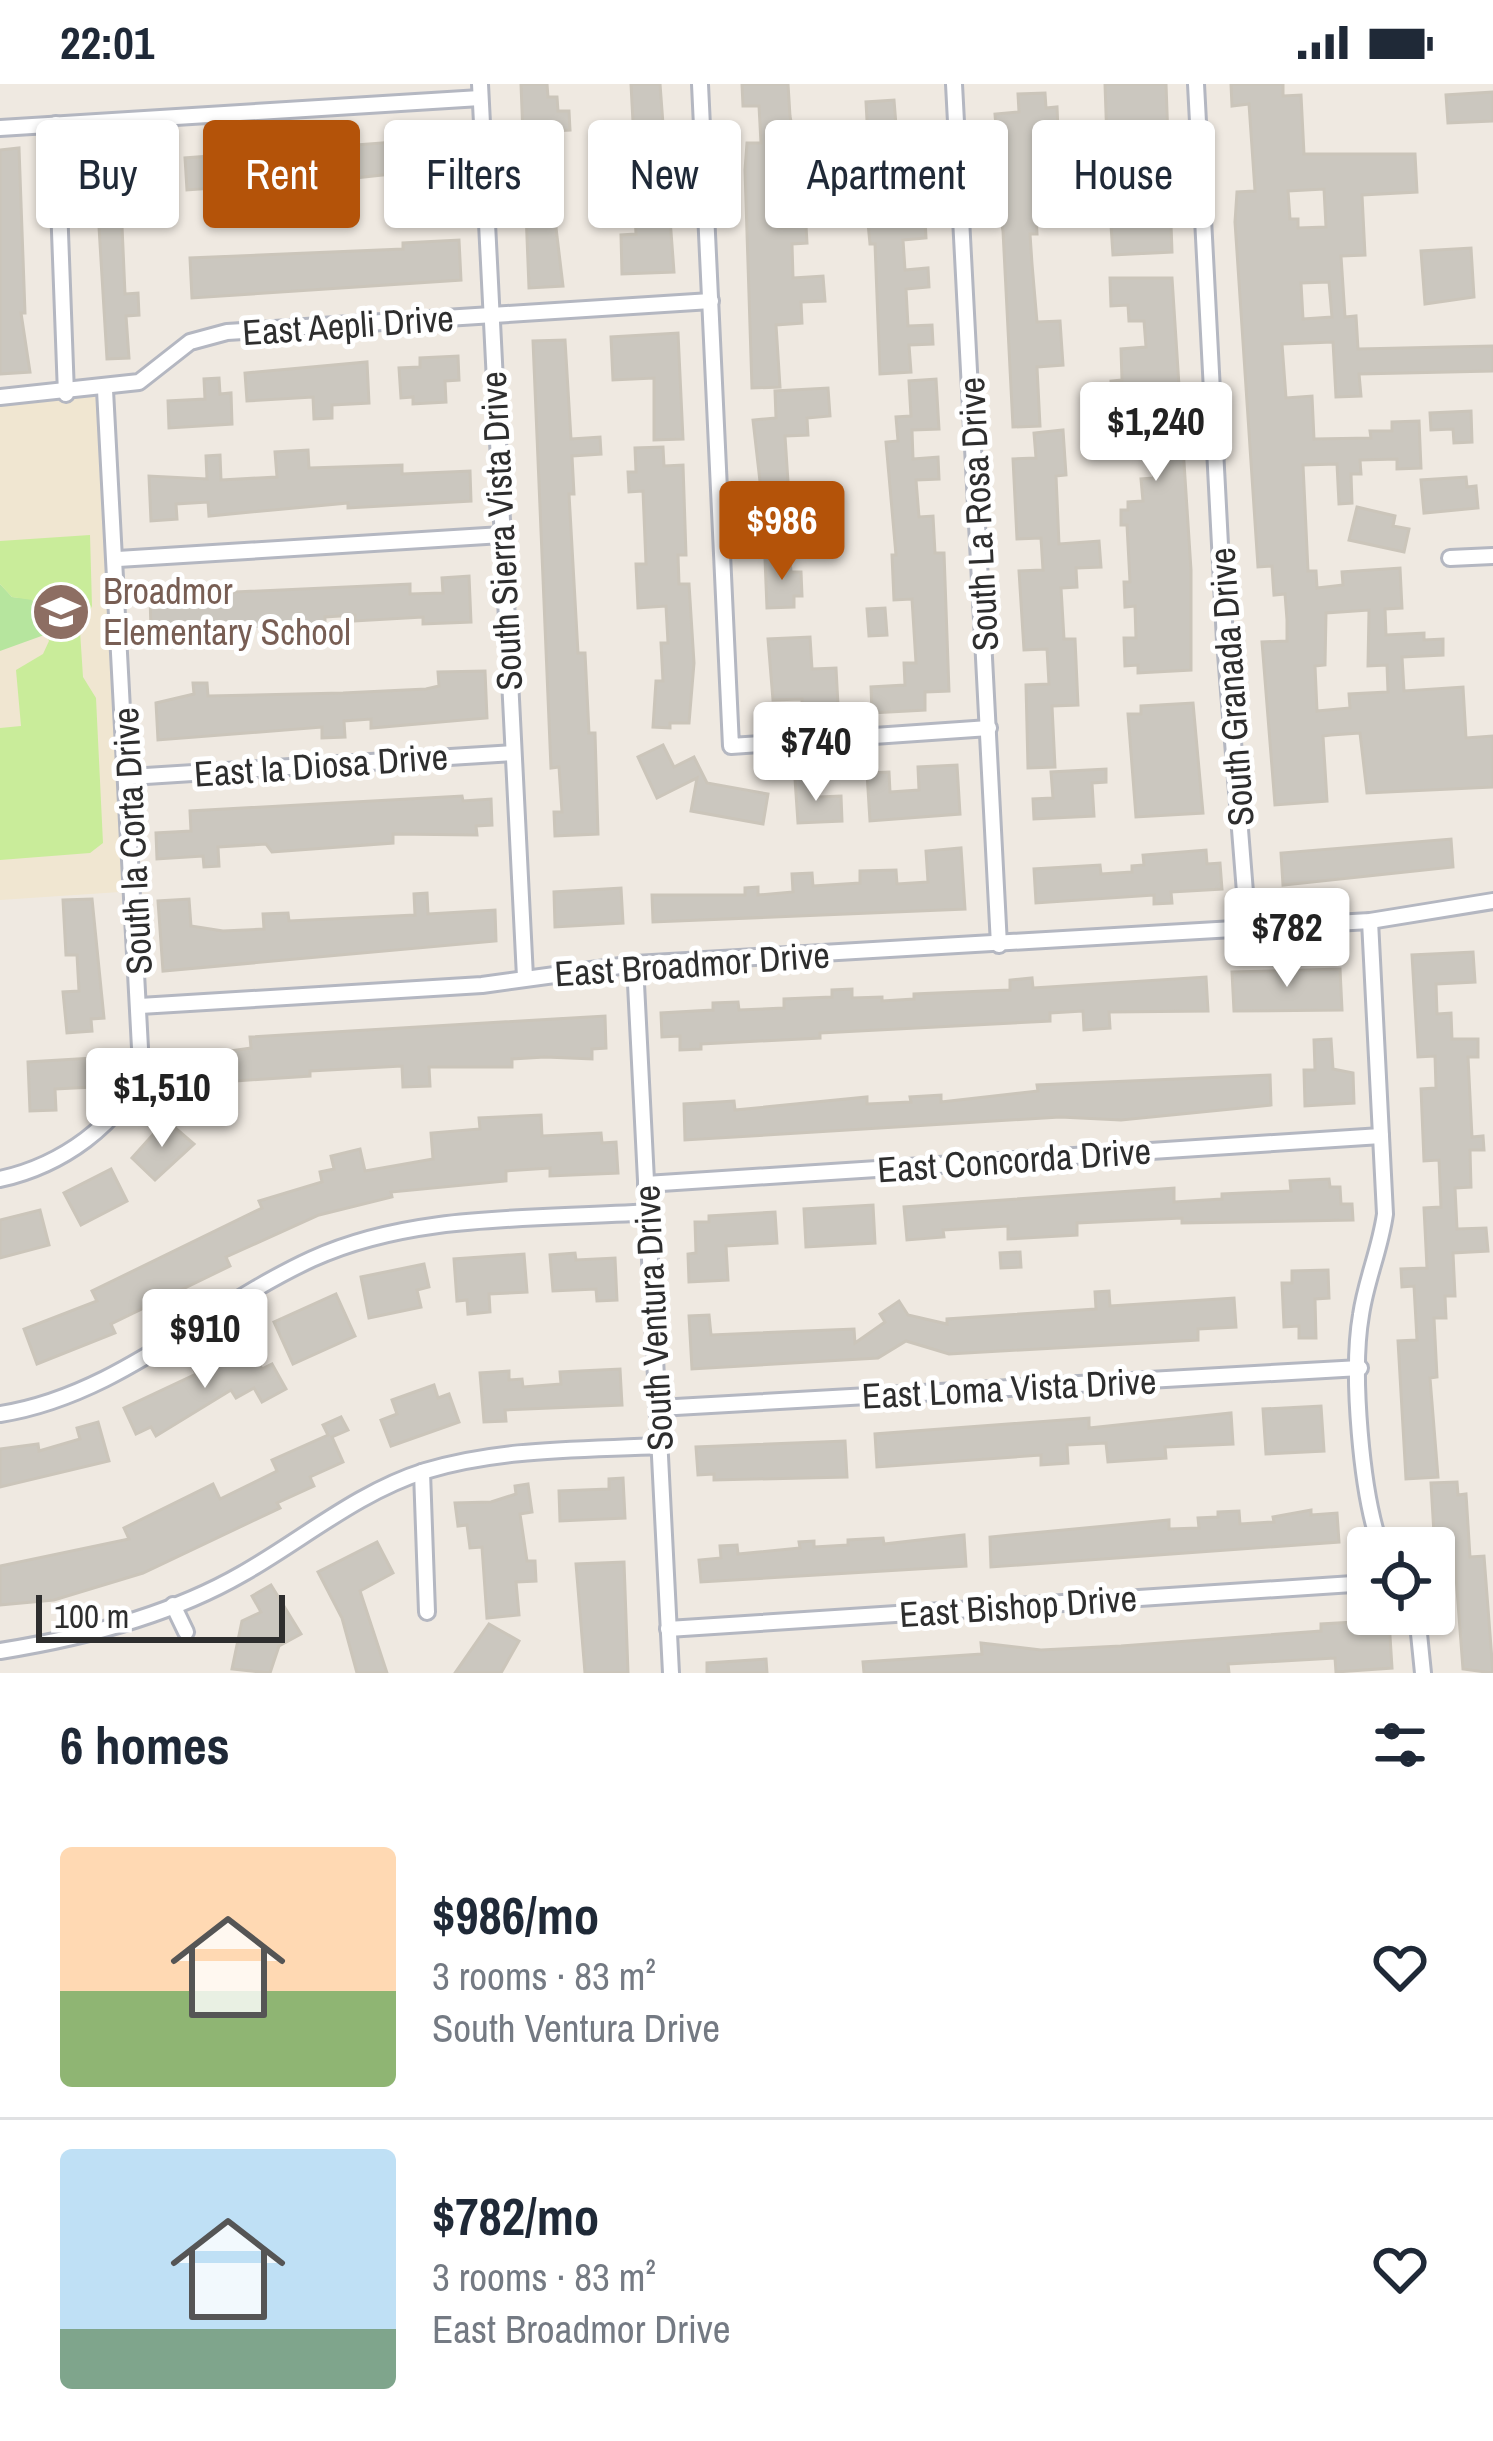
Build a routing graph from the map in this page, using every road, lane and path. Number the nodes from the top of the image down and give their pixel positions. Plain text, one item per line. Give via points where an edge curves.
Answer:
1 (700, 84) edge
2 (954, 84) edge
3 (1196, 84) edge
4 (480, 91) edge
5 (107, 120) edge
6 (36, 125) edge
7 (0, 128) edge
8 (60, 228) edge
9 (711, 301) junction
10 (490, 316) junction
11 (105, 390) junction
12 (66, 394) junction
13 (0, 397) edge
14 (502, 535) junction
15 (1493, 556) edge
16 (1450, 558) dead end
17 (118, 559) junction
18 (989, 728) junction
19 (513, 753) junction
20 (130, 777) junction
21 (1493, 901) edge
22 (1370, 921) junction
23 (1247, 930) junction
24 (999, 945) junction
25 (635, 964) junction
26 (525, 977) junction
27 (140, 1006) junction
28 (1381, 1136) junction
29 (0, 1179) edge
30 (646, 1184) junction
31 (648, 1211) junction
32 (1360, 1367) junction
33 (658, 1408) junction
34 (0, 1414) edge
35 (660, 1446) junction
36 (422, 1472) junction
37 (1373, 1527) edge
38 (1347, 1584) edge
39 (173, 1605) junction
40 (427, 1612) dead end
41 (668, 1629) junction
42 (186, 1632) dead end
43 (1420, 1635) edge
44 (0, 1652) edge
45 (670, 1673) edge
46 (1423, 1673) edge

1 - 9 street
2 - 18 street, South La Rosa Drive
3 - 23 street, South Granada Drive
4 - 5 street
4 - 10 street, South Sierra Vista Drive
6 - 7 street
8 - 12 street
9 - 10 street, East Aepli Drive
9 - 18 street via 730,746
10 - 11 street, East Aepli Drive via 227,332 190,342 139,382
10 - 14 street, South Sierra Vista Drive
11 - 12 street, East Aepli Drive
11 - 17 street, South la Corta Drive
12 - 13 street, East Aepli Drive
14 - 17 street
14 - 19 street, South Sierra Vista Drive
15 - 16 street
17 - 20 street, South la Corta Drive
18 - 24 street, South La Rosa Drive
19 - 20 street, East la Diosa Drive
19 - 26 street, South Sierra Vista Drive
20 - 27 street, South la Corta Drive
21 - 22 street, East Broadmor Drive
22 - 23 street, East Broadmor Drive
22 - 28 street
23 - 24 street, East Broadmor Drive
24 - 25 street, East Broadmor Drive
25 - 26 street, East Broadmor Drive
25 - 30 street, South Ventura Drive
26 - 27 street, East Broadmor Drive
27 - 29 street via 141,1066 112,1119 41,1165
28 - 30 street, East Concorda Drive
28 - 32 street via 1385,1214 1359,1322
30 - 31 street, South Ventura Drive
31 - 33 street, South Ventura Drive
31 - 34 street via 383,1233 312,1259 85,1389
32 - 33 street, East Loma Vista Drive
32 - 37 street
33 - 35 street, South Ventura Drive
35 - 36 street via 496,1454
35 - 41 street, South Ventura Drive
36 - 39 street
36 - 40 street
38 - 41 street, East Bishop Drive
39 - 42 street
39 - 44 street
41 - 45 street, South Ventura Drive
43 - 46 street

